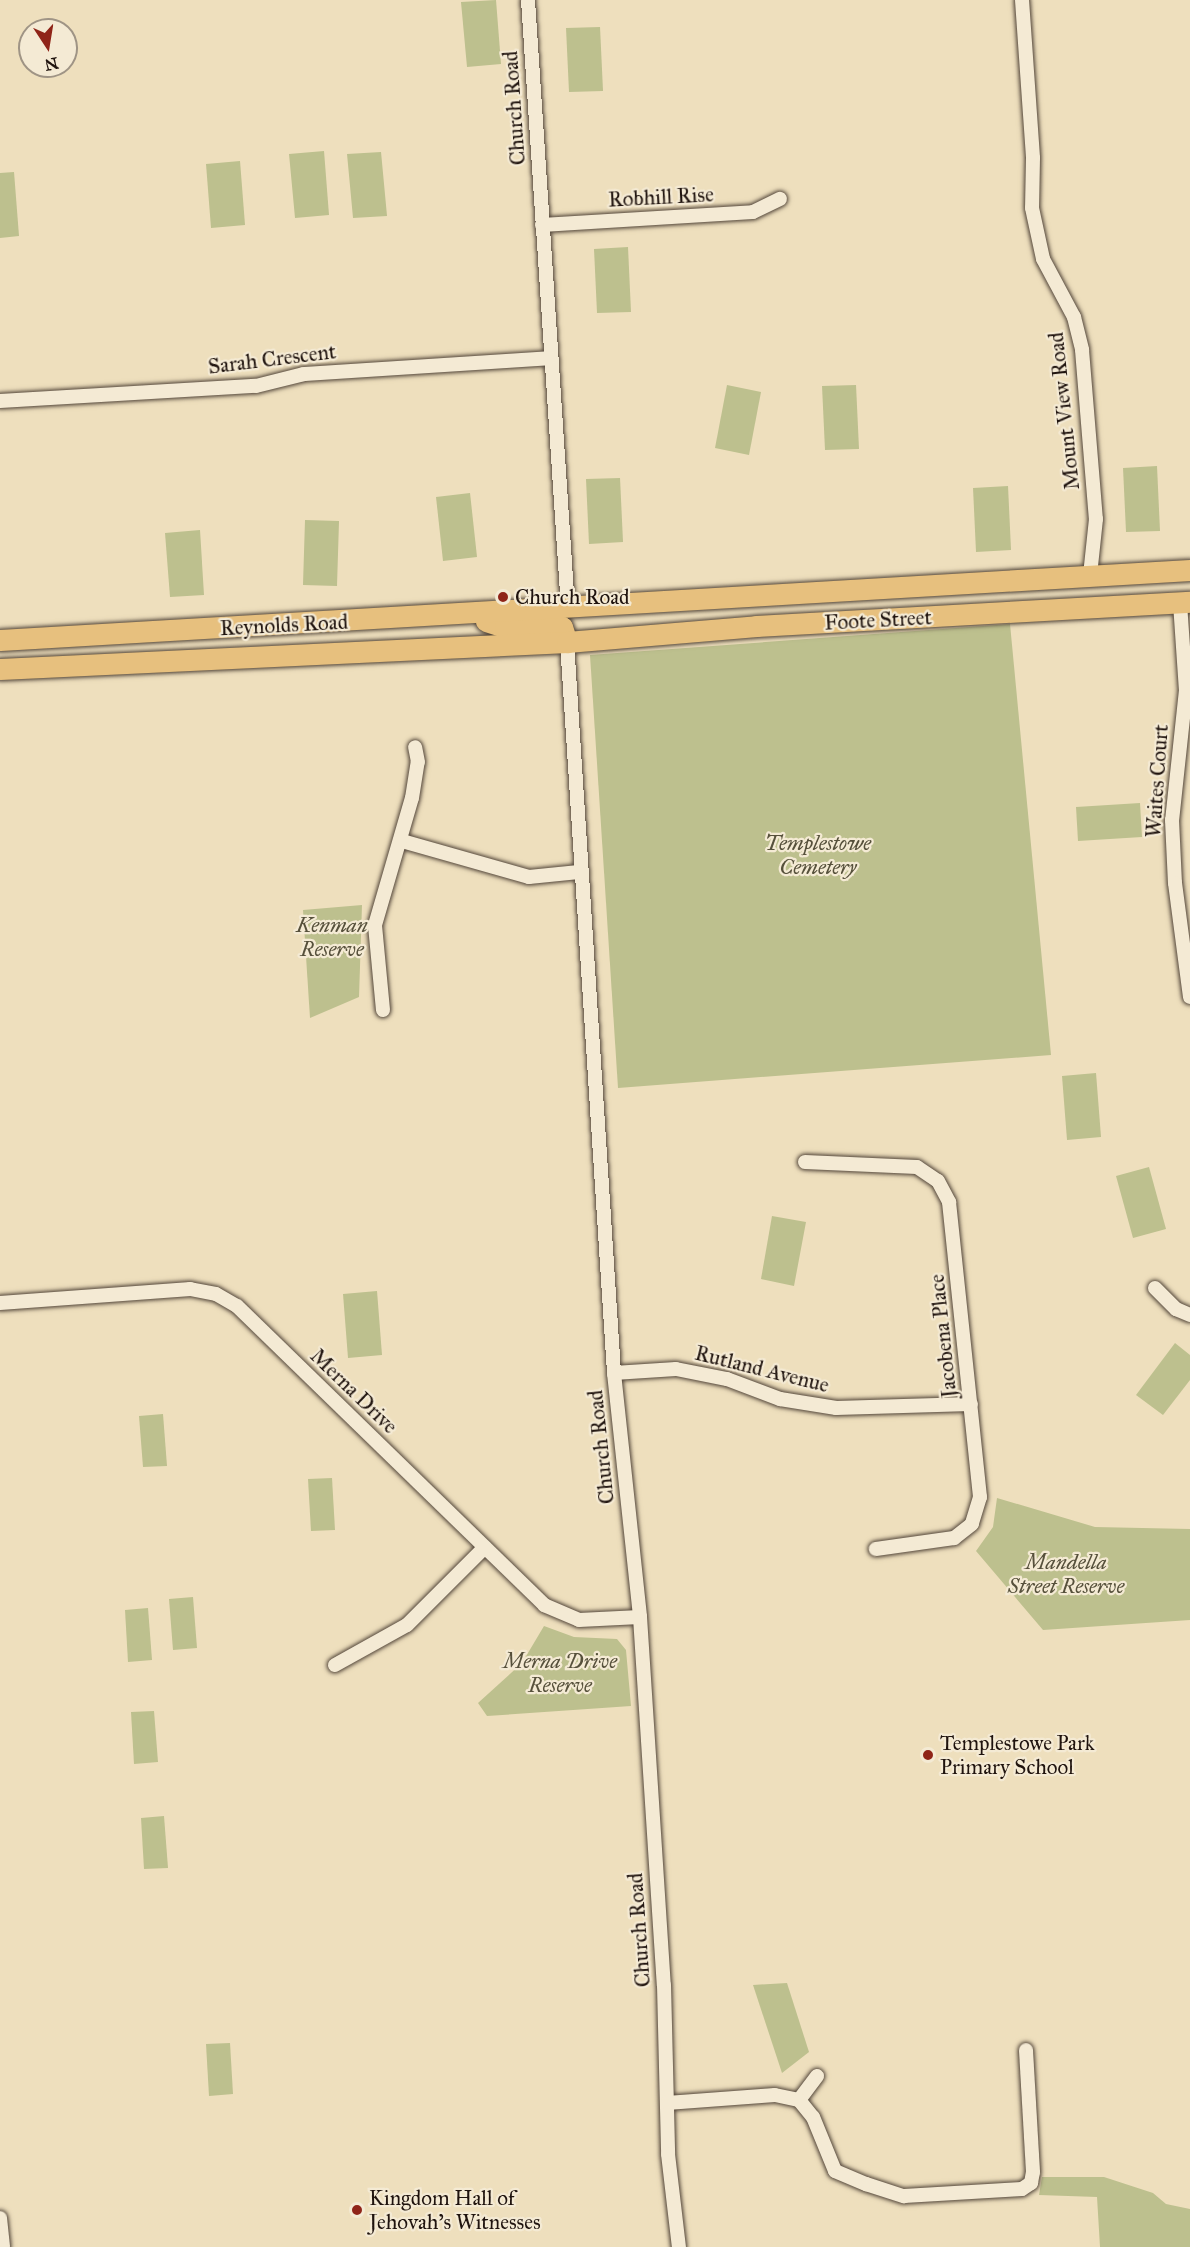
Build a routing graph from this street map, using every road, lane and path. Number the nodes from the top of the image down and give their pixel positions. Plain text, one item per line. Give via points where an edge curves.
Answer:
1 (528, 0) edge
2 (1022, 0) edge
3 (780, 199) dead end
4 (542, 225) junction
5 (549, 358) junction
6 (0, 401) edge
7 (1190, 570) edge
8 (1090, 575) junction
9 (1185, 603) edge
10 (568, 609) junction
11 (469, 615) junction
12 (393, 619) junction
13 (0, 640) edge
14 (567, 642) junction
15 (395, 651) junction
16 (0, 669) edge
17 (415, 747) dead end
18 (402, 841) junction
19 (579, 872) junction
20 (1190, 997) edge
21 (383, 1010) dead end
22 (805, 1162) dead end
23 (1155, 1288) dead end
24 (0, 1303) edge
25 (1190, 1315) edge
26 (614, 1373) junction
27 (972, 1404) junction
28 (485, 1547) junction
29 (876, 1549) dead end
30 (640, 1617) junction
31 (335, 1665) dead end
32 (1026, 2050) dead end
33 (817, 2076) dead end
34 (799, 2100) junction
35 (667, 2103) junction
36 (0, 2218) edge
37 (3, 2247) edge
38 (679, 2247) edge

1 - 4 street, Church Road
2 - 8 street, Mount View Road via 1033,158 1032,208 1044,259 1074,318 1082,351 1096,519
3 - 4 street, Robhill Rise via 753,212
4 - 5 street, Church Road
5 - 6 street, Sarah Crescent via 304,374 256,386
5 - 10 street, Church Road
7 - 8 main road, Foote Street
8 - 10 main road, Foote Street
9 - 14 main road, Foote Street via 756,626
9 - 20 street, Waites Court via 1186,690 1172,820 1175,883
10 - 11 main road, Reynolds Road
11 - 12 main road, Reynolds Road
11 - 14 main road via 506,627 562,627
12 - 13 main road, Reynolds Road
12 - 15 main road
14 - 15 main road, Reynolds Road
14 - 19 street, Church Road
15 - 16 main road, Reynolds Road
17 - 18 street via 418,762
18 - 19 street via 529,877
18 - 21 street via 375,925
19 - 26 street, Church Road
22 - 27 street, Jacobena Place via 917,1167 938,1180 949,1202
23 - 25 street via 1176,1308
24 - 28 street, Merna Drive via 190,1289 216,1294 237,1306
26 - 27 street, Rutland Avenue via 676,1369 727,1379 780,1399 836,1408
26 - 30 street, Church Road
27 - 29 street, Jacobena Place via 980,1497 972,1524 954,1538
28 - 30 street, Merna Drive via 544,1605 579,1620
28 - 31 street via 407,1624
30 - 35 street, Church Road via 663,1974
32 - 34 street via 1033,2172 1031,2183 1022,2190 904,2196 866,2184 835,2171 813,2117
33 - 34 street
34 - 35 street via 775,2095
35 - 38 street, Church Road via 668,2154
36 - 37 street

